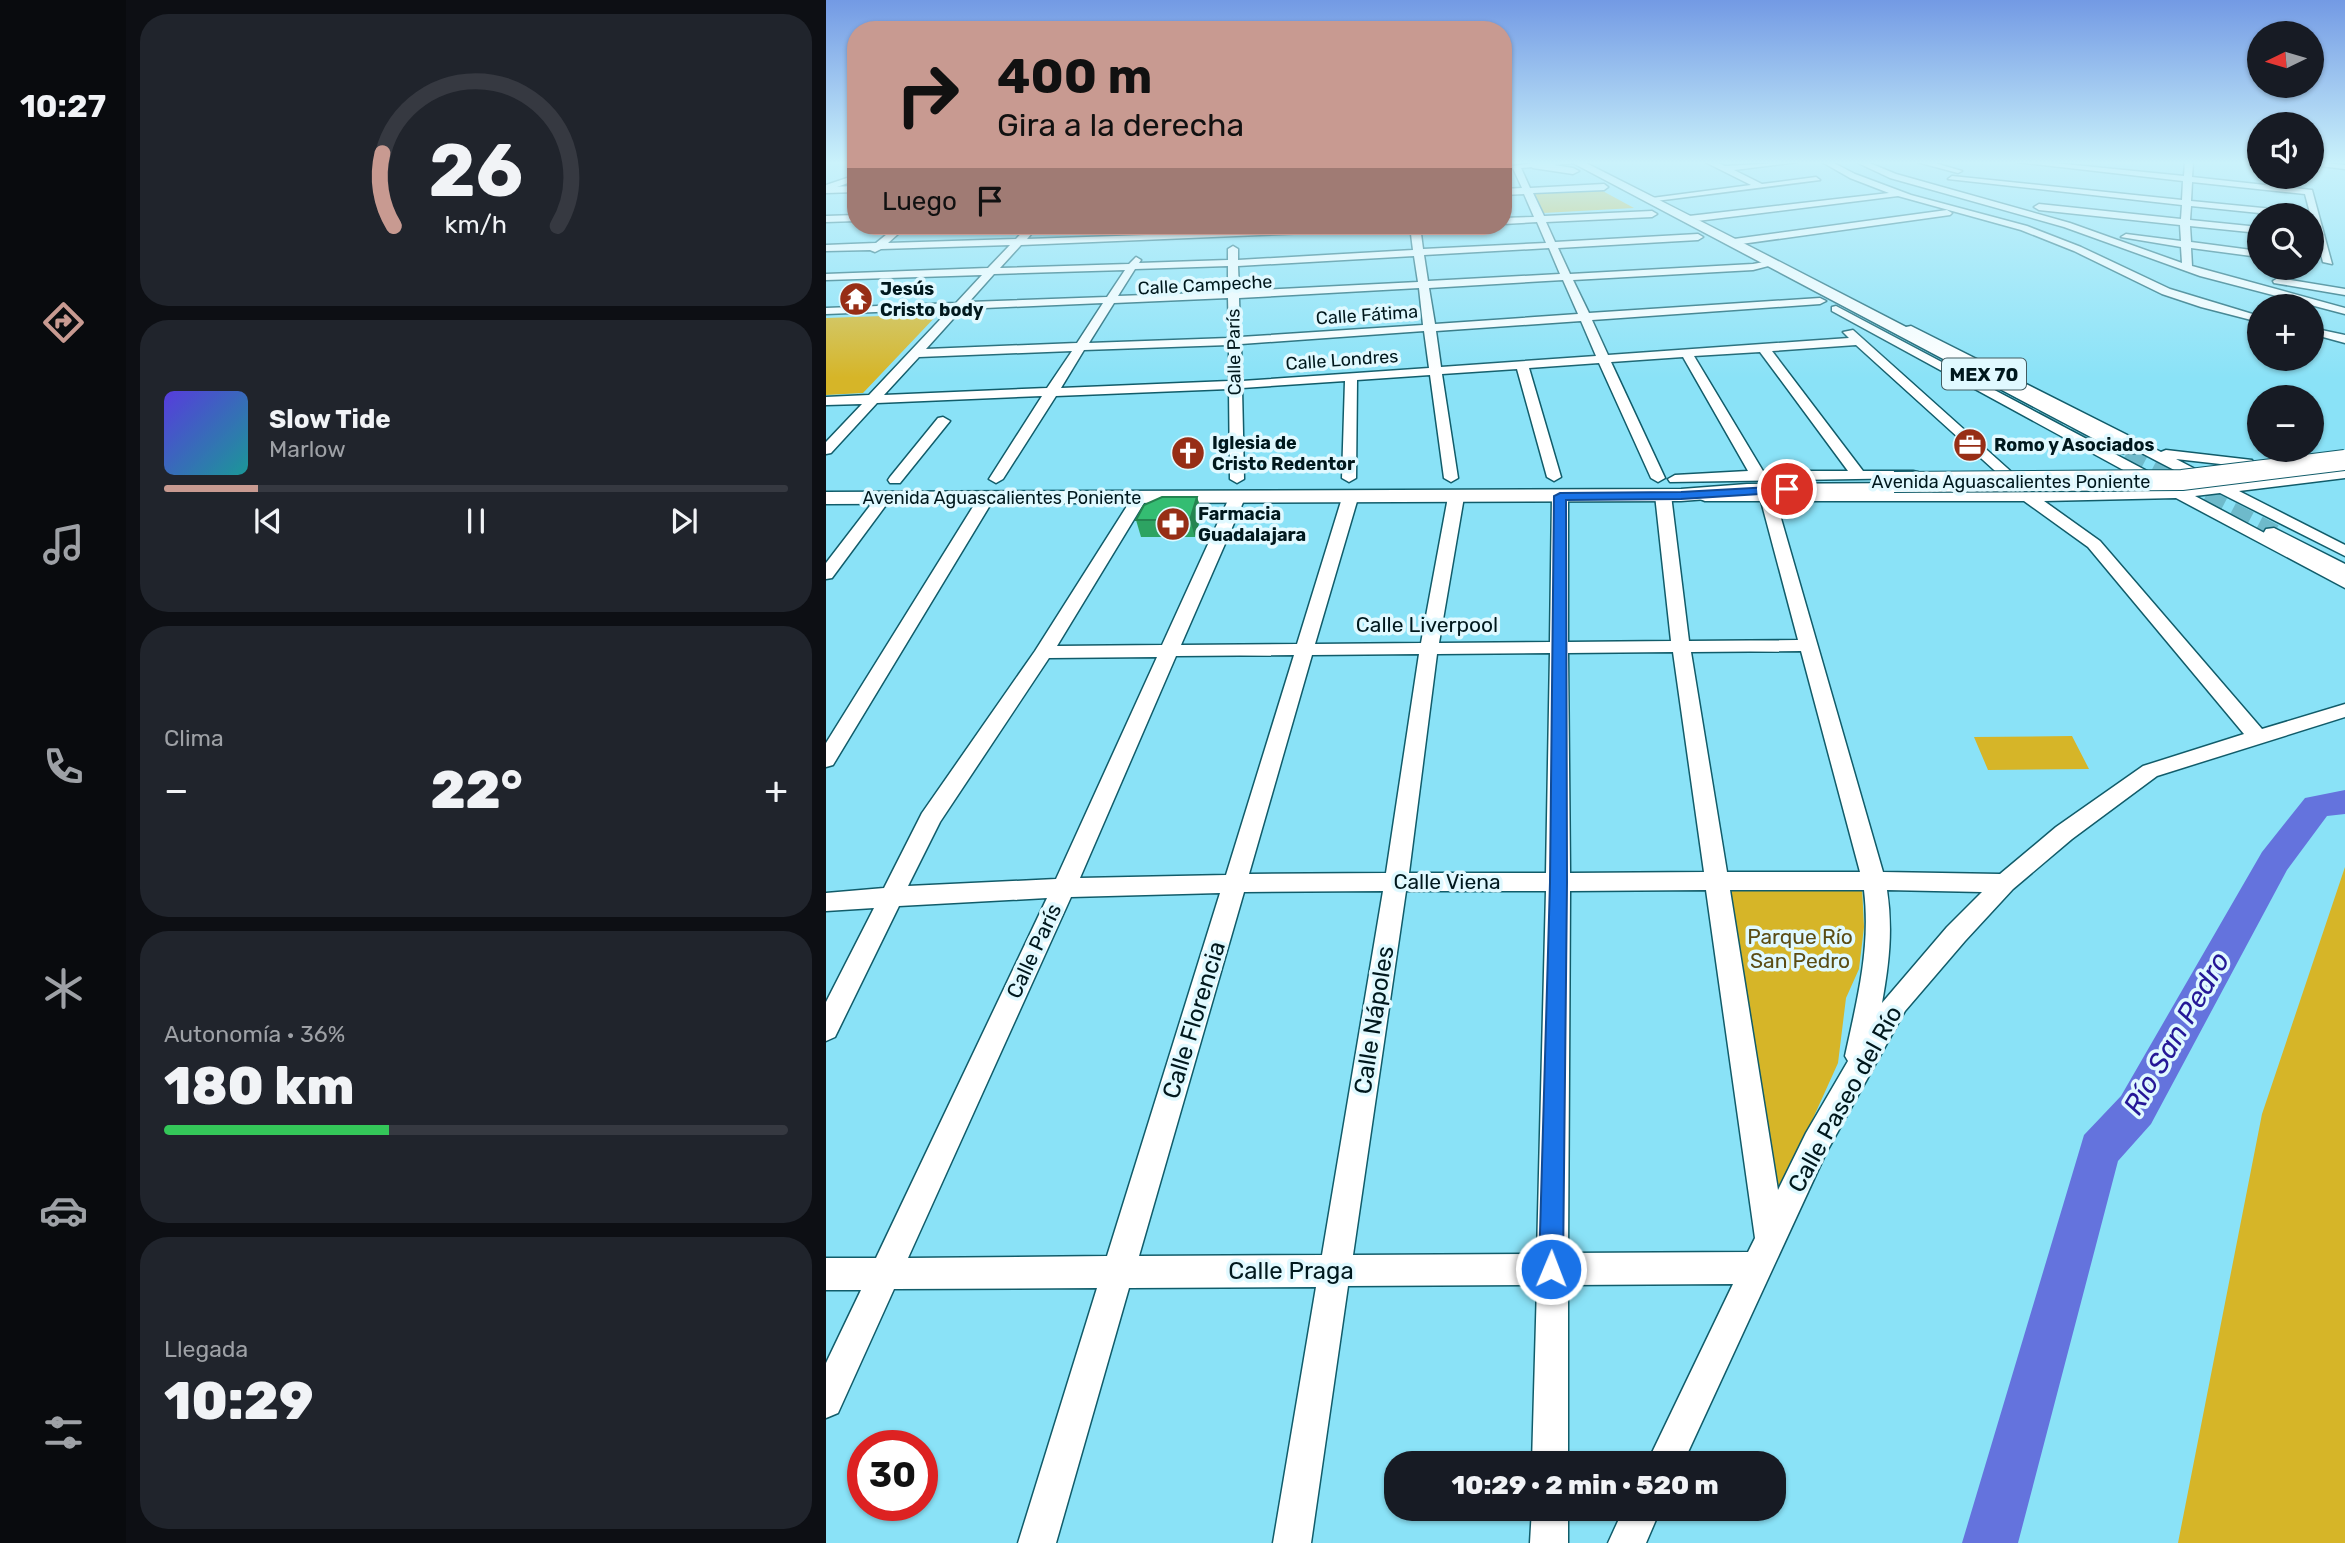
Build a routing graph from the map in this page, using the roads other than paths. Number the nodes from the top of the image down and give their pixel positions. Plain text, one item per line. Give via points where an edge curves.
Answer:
1 (1547, 234) edge
2 (1693, 234) edge
3 (1718, 234) edge
4 (1790, 234) edge
5 (2039, 234) edge
6 (2094, 234) edge
7 (2100, 234) edge
8 (2186, 234) edge
9 (894, 235) edge
10 (1025, 235) edge
11 (1097, 235) edge
12 (1152, 235) edge
13 (1233, 235) edge
14 (1416, 235) edge
15 (1698, 237) junction
16 (1021, 239) junction
17 (1734, 242) junction
18 (887, 244) junction
19 (2186, 244) junction
20 (1552, 245) junction
21 (826, 246) edge
22 (2324, 249) edge
23 (1419, 252) junction
24 (2247, 252) edge
25 (1753, 259) junction
26 (2324, 260) edge
27 (1233, 263) junction
28 (1131, 267) junction
29 (2187, 268) junction
30 (990, 272) junction
31 (839, 276) junction
32 (826, 277) edge
33 (1568, 280) junction
34 (2235, 283) junction
35 (826, 286) edge
36 (1423, 289) junction
37 (2167, 292) junction
38 (2345, 292) edge
39 (1232, 299) junction
40 (1830, 302) junction
41 (1108, 304) junction
42 (956, 309) junction
43 (826, 311) edge
44 (2345, 311) edge
45 (2247, 316) edge
46 (826, 317) edge
47 (1585, 319) junction
48 (1429, 329) junction
49 (2324, 334) edge
50 (2345, 339) edge
51 (1233, 341) junction
52 (1859, 341) junction
53 (1080, 347) junction
54 (1764, 348) junction
55 (916, 353) junction
56 (1687, 354) junction
57 (1604, 360) junction
58 (1522, 366) junction
59 (1435, 372) junction
60 (1351, 378) junction
61 (1234, 385) junction
62 (1053, 391) junction
63 (873, 399) junction
64 (826, 401) edge
65 (2039, 412) tunnel mouth
66 (943, 421) dead end
67 (826, 450) edge
68 (2148, 450) junction
69 (2120, 453) junction
70 (2345, 453) edge
71 (2345, 460) edge
72 (2247, 463) junction
73 (2345, 468) edge
74 (2185, 470) junction
75 (2145, 473) junction
76 (2345, 474) edge
77 (2009, 475) junction
78 (2053, 475) junction
79 (1758, 476) junction
80 (1859, 476) junction
81 (826, 480) edge
82 (2283, 480) junction
83 (1557, 486) junction
84 (1454, 487) junction
85 (1669, 487) junction
86 (991, 488) junction
87 (1350, 488) junction
88 (2220, 488) junction
89 (890, 489) junction
90 (1237, 489) junction
91 (2182, 493) junction
92 (2028, 497) junction
93 (2067, 497) junction
94 (826, 498) edge
95 (1139, 498) junction
96 (1768, 498) junction
97 (2109, 498) junction
98 (2272, 528) junction
99 (2345, 551) edge
100 (2345, 563) edge
101 (2345, 573) edge
102 (826, 574) edge
103 (2345, 583) edge
104 (1810, 645) junction
105 (1681, 646) junction
106 (1429, 647) junction
107 (1559, 647) junction
108 (1305, 648) junction
109 (1169, 650) junction
110 (1044, 652) junction
111 (2345, 710) edge
112 (2259, 739) junction
113 (826, 760) edge
114 (1874, 880) junction
115 (1716, 881) junction
116 (1396, 882) junction
117 (1558, 882) junction
118 (2005, 883) junction
119 (1235, 884) junction
120 (1064, 887) junction
121 (890, 897) junction
122 (826, 902) edge
123 (826, 1029) edge
124 (1854, 1079) junction
125 (1771, 1239) junction
126 (1757, 1268) junction
127 (1551, 1269) junction
128 (1333, 1271) junction
129 (1117, 1272) junction
130 (883, 1274) junction
131 (826, 1275) edge
132 (826, 1401) edge
133 (1550, 1451) edge
134 (1671, 1451) edge
135 (1550, 1521) edge
136 (1637, 1521) edge
137 (1037, 1543) edge
138 (1292, 1543) edge
139 (1549, 1543) edge
140 (1627, 1543) edge

1 - 20 street
2 - 15 main road, MEX 70
3 - 17 main road, MEX 70
4 - 17 street
5 - 37 street
6 - 29 street
7 - 19 street
8 - 19 street
9 - 18 street
10 - 16 street
11 - 16 street
12 - 28 street
13 - 27 street, Calle París
14 - 23 street, Calle Nápoles
15 - 20 street
15 - 25 main road, MEX 70
16 - 18 street
16 - 30 street
17 - 25 main road, MEX 70
18 - 21 street
18 - 31 street
19 - 24 street
19 - 29 street
20 - 23 street
20 - 33 street
22 - 26 street via 2331,260
23 - 27 street
23 - 36 street, Calle Nápoles
25 - 33 street, Calle Campeche via 1744,271
25 - 40 main road, MEX 70
25 - 40 main road, MEX 70 via 1775,263
27 - 28 street
27 - 39 street, Calle París
28 - 30 street
28 - 41 street
29 - 34 street
29 - 38 street
30 - 31 street
30 - 42 street
31 - 32 street
31 - 35 street
33 - 36 street, Calle Campeche
33 - 47 street
34 - 37 street via 2187,272 2160,274
34 - 44 street
36 - 39 street, Calle Campeche
36 - 48 street, Calle Nápoles
37 - 45 street
39 - 41 street, Calle Campeche
39 - 51 street, Calle París
40 - 47 street, Calle Fátima
40 - 52 street via 1836,321
40 - 65 main road, MEX 70
40 - 68 street, MEX 70
40 - 69 main road, MEX 70 via 1889,325
41 - 42 street, Calle Campeche
41 - 53 street
42 - 43 street, Calle Campeche
42 - 46 street, Calle Campeche
42 - 55 street
47 - 48 street, Calle Fátima
47 - 57 street
48 - 51 street, Calle Fátima
48 - 59 street, Calle Nápoles
49 - 50 street
51 - 53 street, Calle Fátima
51 - 61 street, Calle París
52 - 54 street, Calle Londres
52 - 77 street
53 - 55 street, Calle Fátima
53 - 62 street
54 - 56 street, Calle Londres
54 - 80 street
55 - 63 street
56 - 57 street, Calle Londres
56 - 79 street
57 - 58 street, Calle Londres
57 - 85 street
58 - 59 street, Calle Londres
58 - 83 street
59 - 60 street, Calle Londres
59 - 84 street, Calle Nápoles
60 - 61 street, Calle Londres
60 - 87 street, Calle Florencia
61 - 62 street, Calle Londres
61 - 90 street, Calle París
62 - 63 street, Calle Londres
62 - 86 street
63 - 64 street, Calle Londres
63 - 67 street
66 - 89 street
68 - 69 street via 2138,456
68 - 72 street
68 - 74 street, MEX 70
69 - 75 street, MEX 70
70 - 72 street, Avenida Aguascalientes Poniente
71 - 85 main road, Avenida Aguascalientes Poniente, bridge via 2182,480 1737,482
72 - 74 street, Avenida Aguascalientes Poniente
72 - 82 street via 2241,470 2251,476
73 - 85 main road, Avenida Aguascalientes Poniente via 2157,488
74 - 75 street, Avenida Aguascalientes Poniente
74 - 88 street, MEX 70
75 - 78 street, Avenida Aguascalientes Poniente
75 - 91 street, MEX 70
76 - 82 street, Avenida Aguascalientes Poniente
77 - 78 street, Avenida Aguascalientes Poniente
77 - 80 street, Avenida Aguascalientes Poniente
78 - 93 street via 2067,485
79 - 80 street, Avenida Aguascalientes Poniente
79 - 85 street, Avenida Aguascalientes Poniente
81 - 89 main road, Avenida Aguascalientes Poniente
82 - 88 street, Avenida Aguascalientes Poniente
82 - 98 street via 2260,493
83 - 84 main road, Avenida Aguascalientes Poniente
83 - 85 main road, Avenida Aguascalientes Poniente
83 - 107 street
84 - 87 main road, Avenida Aguascalientes Poniente
84 - 106 street, Calle Nápoles
85 - 96 street, Avenida Aguascalientes Poniente
85 - 105 street
86 - 89 main road, Avenida Aguascalientes Poniente
86 - 90 main road, Avenida Aguascalientes Poniente
86 - 95 main road, Avenida Aguascalientes Poniente
86 - 113 street
87 - 90 main road, Avenida Aguascalientes Poniente
87 - 108 street, Calle Florencia
88 - 91 street, Avenida Aguascalientes Poniente
88 - 98 street, MEX 70
89 - 94 main road, Avenida Aguascalientes Poniente
89 - 102 street
90 - 95 main road, Avenida Aguascalientes Poniente
90 - 109 street, Calle París
91 - 97 street, Avenida Aguascalientes Poniente
91 - 98 street, MEX 70
92 - 93 street, Avenida Aguascalientes Poniente
92 - 96 street, Avenida Aguascalientes Poniente
92 - 112 street via 2094,544
93 - 97 street, Avenida Aguascalientes Poniente
95 - 110 street
96 - 104 street
97 - 98 street
98 - 99 street, MEX 70
98 - 100 main road, MEX 70
98 - 101 main road, MEX 70
98 - 103 street, MEX 70
104 - 105 street, Calle Liverpool
104 - 114 street
105 - 107 street, Calle Liverpool
105 - 115 street
106 - 107 street, Calle Liverpool
106 - 108 street, Calle Liverpool
106 - 116 street, Calle Nápoles
107 - 117 street
108 - 109 street, Calle Liverpool
108 - 119 street, Calle Florencia
109 - 110 street, Calle Liverpool
109 - 120 street, Calle París
110 - 121 street via 930,819
111 - 112 street, Calle Paseo del Río
112 - 118 street, Calle Paseo del Río via 2150,771 2064,833
114 - 115 street, Calle Viena
114 - 118 street, Calle Viena
114 - 124 street via 1880,922 1877,962
115 - 117 street, Calle Viena
115 - 125 street
116 - 117 street, Calle Viena
116 - 119 street, Calle Viena
116 - 128 street, Calle Nápoles
117 - 127 street
118 - 124 street, Calle Paseo del Río via 1896,1003
119 - 120 street, Calle Viena
119 - 129 street, Calle Florencia
120 - 121 street, Calle Viena
120 - 130 street, Calle París
121 - 122 street, Calle Viena
121 - 123 street
124 - 125 street, Calle Paseo del Río via 1816,1143
125 - 126 street, Calle Paseo del Río
126 - 127 street, Calle Praga
126 - 134 street, Calle Paseo del Río
127 - 128 street, Calle Praga
127 - 133 street
128 - 129 street, Calle Praga
128 - 138 street, Calle Nápoles
129 - 130 street, Calle Praga
129 - 137 street, Calle Florencia
130 - 131 street, Calle Praga
130 - 132 street, Calle París
135 - 139 street
136 - 140 street

